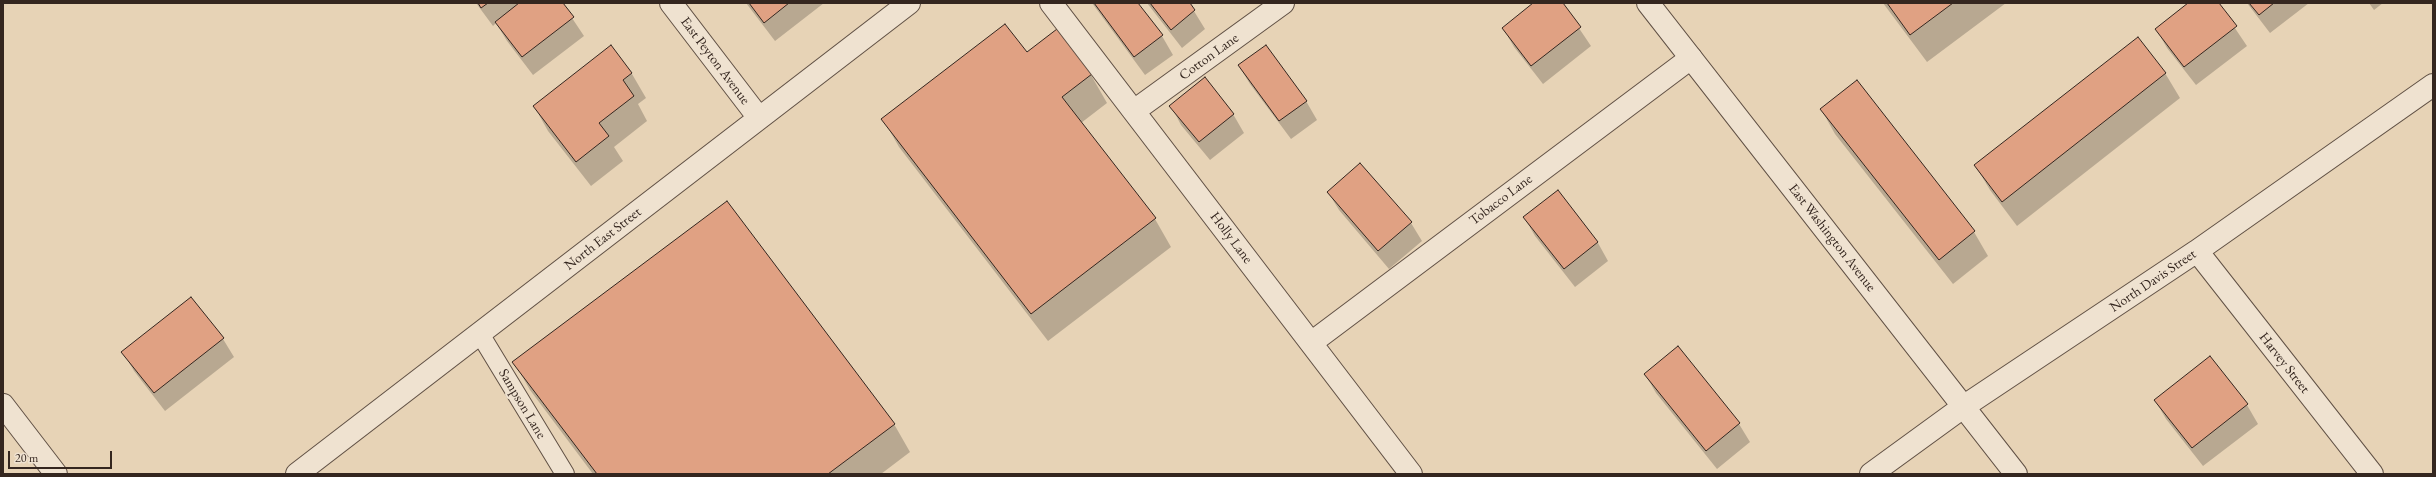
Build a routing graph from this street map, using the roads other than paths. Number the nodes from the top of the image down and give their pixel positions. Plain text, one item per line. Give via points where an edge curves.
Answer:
1 (671, 3) edge
2 (909, 3) edge
3 (1051, 3) edge
4 (1283, 3) edge
5 (1648, 3) edge
6 (1690, 58) junction
7 (2433, 85) edge
8 (1134, 111) junction
9 (759, 118) junction
10 (2196, 251) junction
11 (480, 334) junction
12 (1311, 343) junction
13 (3, 405) edge
14 (1963, 407) junction
15 (56, 474) edge
16 (297, 474) edge
17 (565, 474) edge
18 (1411, 474) edge
19 (1871, 474) edge
20 (2016, 474) edge
21 (2372, 474) edge

1 - 9 street, East Peyton Avenue
2 - 9 street, North East Street
3 - 8 street, Holly Lane
4 - 8 street, Cotton Lane
5 - 6 street, East Washington Avenue
6 - 12 street, Tobacco Lane
6 - 14 street, East Washington Avenue
7 - 10 street, North Davis Street
8 - 12 street, Holly Lane
9 - 11 street, North East Street
10 - 14 street, North Davis Street
10 - 21 street, Harvey Street
11 - 16 street, North East Street
11 - 17 lane, Sampson Lane
12 - 18 street, Holly Lane
13 - 15 street
14 - 19 street, North Davis Street
14 - 20 street, East Washington Avenue

